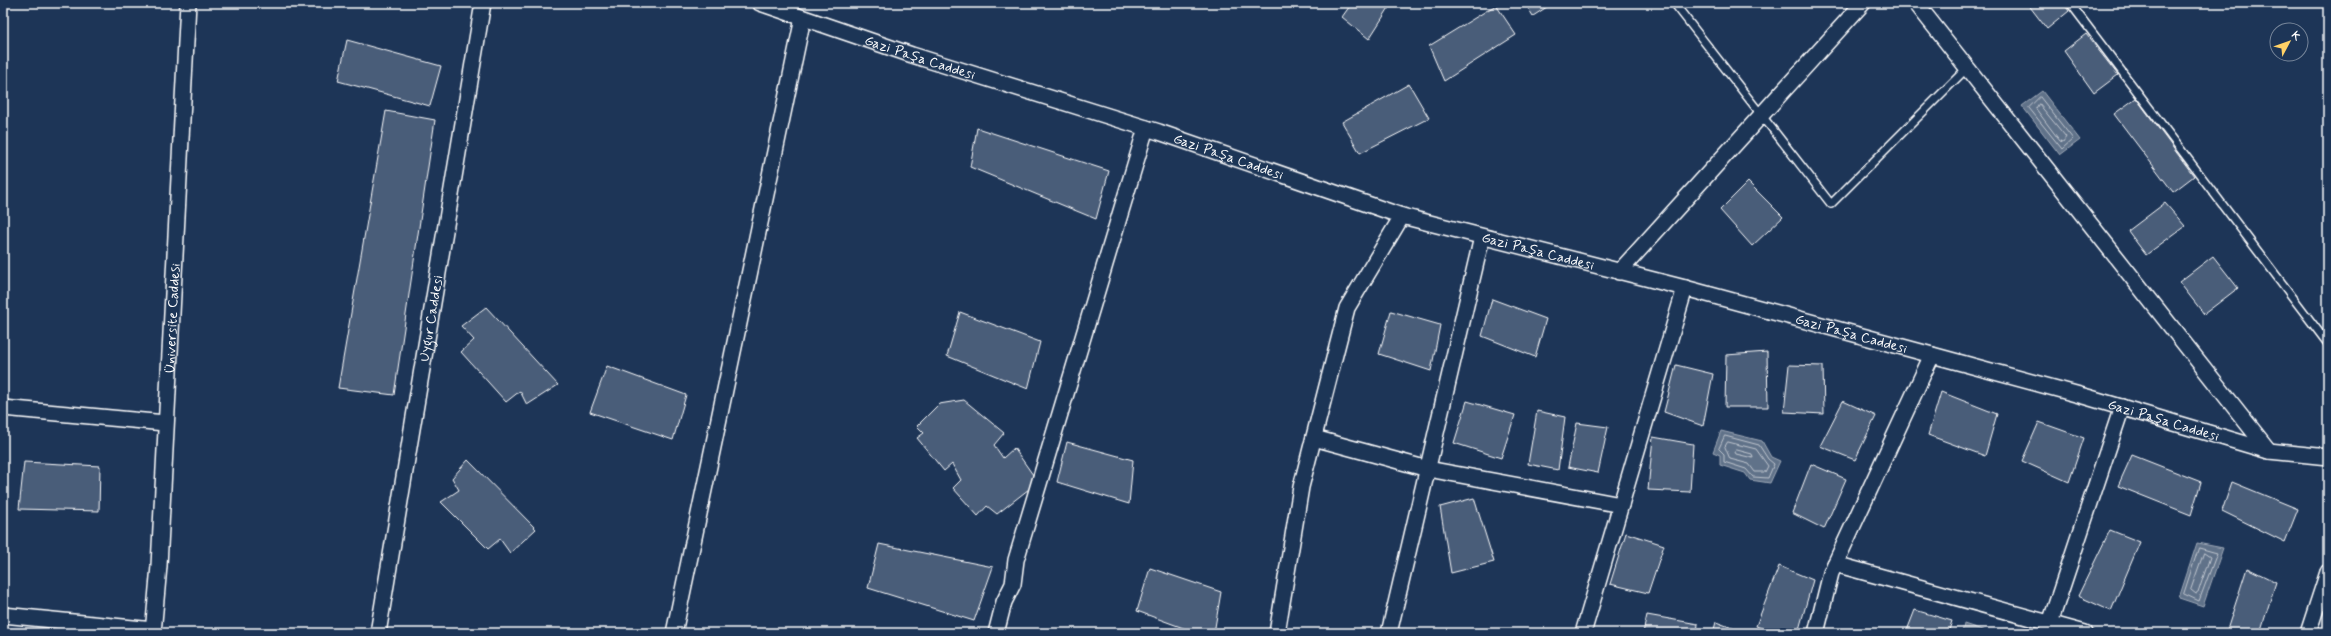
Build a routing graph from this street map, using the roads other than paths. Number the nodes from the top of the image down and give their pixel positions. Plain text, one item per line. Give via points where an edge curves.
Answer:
1 (188, 3) edge
2 (483, 3) edge
3 (760, 3) edge
4 (1674, 3) edge
5 (1863, 3) edge
6 (1916, 3) edge
7 (2070, 3) edge
8 (789, 8) edge
9 (803, 18) junction
10 (1967, 68) junction
11 (1761, 115) junction
12 (1146, 128) junction
13 (1402, 216) junction
14 (1482, 237) junction
15 (1619, 272) junction
16 (1685, 288) junction
17 (2328, 344) edge
18 (1932, 355) junction
19 (2122, 407) junction
20 (3, 408) edge
21 (165, 423) junction
22 (1314, 438) junction
23 (2269, 451) junction
24 (2328, 457) edge
25 (1428, 469) junction
26 (1621, 505) junction
27 (1835, 564) junction
28 (2328, 572) edge
29 (3, 615) edge
30 (2049, 628) edge
31 (153, 632) edge
32 (378, 633) edge
33 (674, 633) edge
34 (996, 633) edge
35 (1277, 633) edge
36 (1389, 633) edge
37 (1584, 633) edge
38 (1816, 633) edge
39 (2085, 633) edge
40 (2308, 633) edge

1 - 21 street, Üniversite Caddesi
2 - 32 street, Uygur Caddesi
3 - 8 street, Gazi Paşa Caddesi
4 - 11 lane
5 - 11 street
6 - 10 street
7 - 17 lane
8 - 9 street, Gazi Paşa Caddesi
9 - 12 street, Gazi Paşa Caddesi
9 - 33 street
10 - 11 lane via 1831,204
10 - 23 street
11 - 15 street
12 - 13 street, Gazi Paşa Caddesi
12 - 34 street via 1016,560 1013,584 1004,602
13 - 14 street, Gazi Paşa Caddesi
13 - 22 street via 1347,308
14 - 15 street, Gazi Paşa Caddesi
14 - 25 street
15 - 16 street, Gazi Paşa Caddesi
16 - 18 street, Gazi Paşa Caddesi
16 - 26 street
18 - 19 street, Gazi Paşa Caddesi
18 - 27 street
19 - 23 street, Gazi Paşa Caddesi
19 - 30 street
20 - 21 street
21 - 31 street, Üniversite Caddesi via 159,566
22 - 25 street
22 - 35 street via 1301,487
23 - 24 street, Gazi Paşa Caddesi
25 - 26 street
25 - 36 street
26 - 37 street
27 - 30 street
27 - 38 street
28 - 40 street
29 - 31 street
30 - 39 street

